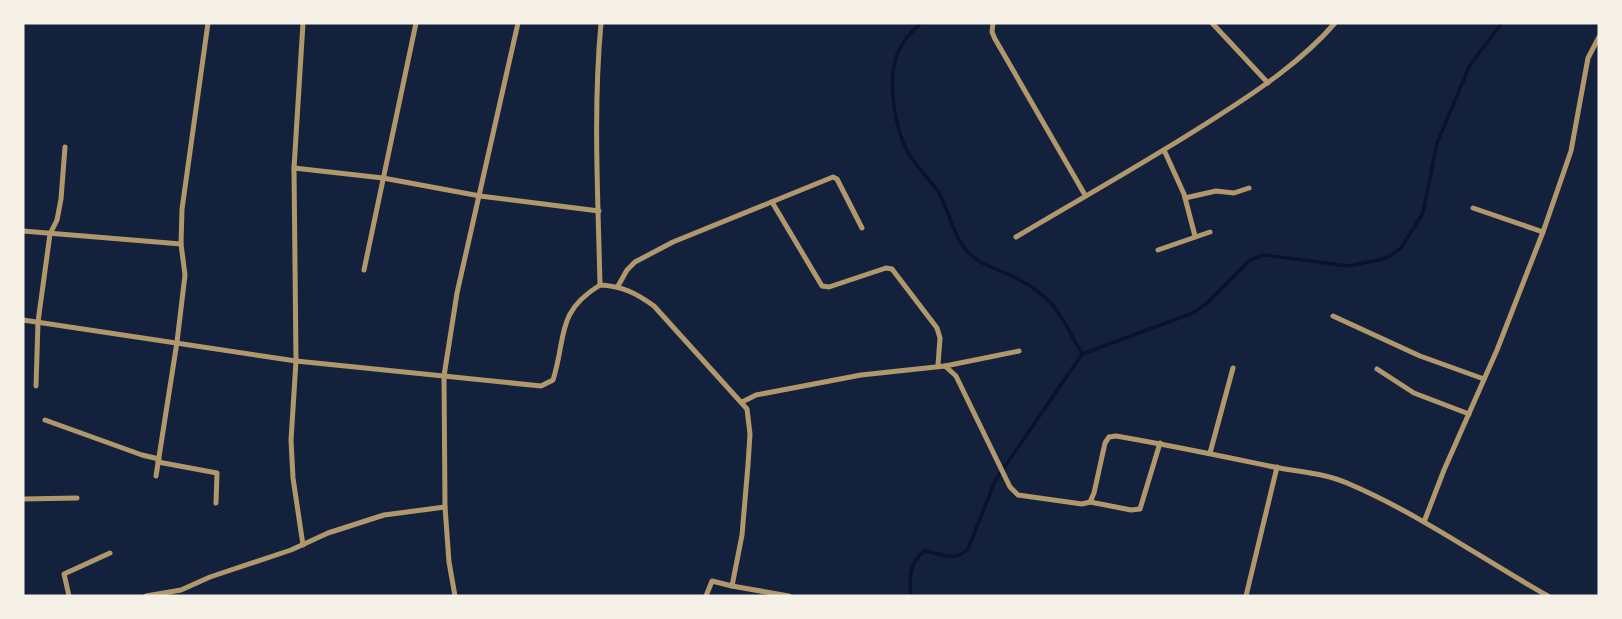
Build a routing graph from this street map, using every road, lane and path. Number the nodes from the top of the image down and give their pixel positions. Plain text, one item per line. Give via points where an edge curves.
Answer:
1 (208, 23) edge
2 (303, 23) edge
3 (415, 23) edge
4 (519, 23) edge
5 (601, 23) edge
6 (993, 23) edge
7 (1212, 23) edge
8 (1335, 23) edge
9 (1599, 37) edge
10 (1268, 83) junction
11 (65, 147) dead end
12 (1164, 150) junction
13 (295, 168) junction
14 (383, 178) junction
15 (1249, 188) dead end
16 (1085, 195) junction
17 (480, 196) junction
18 (1185, 198) junction
19 (772, 202) junction
20 (1473, 208) dead end
21 (599, 211) junction
22 (862, 228) dead end
23 (23, 232) edge
24 (1210, 232) dead end
25 (1543, 232) junction
26 (50, 234) junction
27 (1195, 236) junction
28 (1016, 237) dead end
29 (181, 244) junction
30 (1158, 250) dead end
31 (364, 270) dead end
32 (600, 285) junction
33 (618, 286) junction
34 (1334, 316) dead end
35 (23, 320) edge
36 (38, 321) junction
37 (177, 342) junction
38 (1019, 351) dead end
39 (296, 361) junction
40 (941, 365) junction
41 (1233, 368) dead end
42 (1377, 369) dead end
43 (444, 376) junction
44 (1484, 379) junction
45 (36, 386) dead end
46 (741, 402) junction
47 (1469, 414) junction
48 (46, 420) dead end
49 (1160, 443) junction
50 (1210, 453) junction
51 (158, 460) junction
52 (1276, 467) junction
53 (156, 477) dead end
54 (78, 498) dead end
55 (23, 499) edge
56 (1090, 502) junction
57 (216, 503) dead end
58 (445, 507) junction
59 (1424, 522) junction
60 (303, 545) junction
61 (110, 553) dead end
62 (732, 586) junction
63 (69, 596) edge
64 (146, 596) edge
65 (455, 596) edge
66 (706, 596) edge
67 (789, 596) edge
68 (1246, 596) edge
69 (1548, 596) edge

1 - 29 street
2 - 13 street
3 - 14 street
4 - 17 street
5 - 21 street via 596,86
6 - 16 street via 995,39
7 - 10 street
8 - 10 street
9 - 25 street via 1588,58 1571,151
10 - 12 street
11 - 26 street via 61,199
12 - 16 street
12 - 18 street
13 - 14 street
13 - 39 street
14 - 17 street
14 - 31 street
15 - 18 street
16 - 28 street
17 - 21 street
17 - 43 street via 457,293
18 - 27 street
19 - 22 street via 833,177
19 - 33 street via 645,257 627,270
19 - 40 street via 822,286 892,269 937,328
20 - 25 street
21 - 32 street
23 - 26 street
24 - 27 street
25 - 44 street
26 - 29 street
26 - 36 street
27 - 30 street
29 - 37 street via 184,275
32 - 33 street
32 - 43 street via 574,306 566,320 549,384
33 - 46 street via 654,306
34 - 44 street via 1420,356
35 - 36 street
36 - 37 street
36 - 45 street
37 - 39 street
37 - 51 street
38 - 40 street
39 - 43 street
39 - 60 street via 291,440
40 - 46 street via 861,375
40 - 56 street via 956,376 1018,495 1082,505
41 - 50 street
42 - 47 street via 1414,393
43 - 58 street
44 - 47 street
46 - 62 street via 749,419 748,465
47 - 59 street
48 - 51 street
49 - 50 street
49 - 56 street via 1140,509
49 - 56 street via 1109,437
50 - 52 street
51 - 53 street
51 - 57 street via 217,473
52 - 59 street via 1347,483
52 - 68 street
54 - 55 street
58 - 60 street via 384,515
58 - 65 street
59 - 69 street
60 - 64 street via 181,590
61 - 63 street via 64,574
62 - 66 street via 712,581
62 - 67 street

